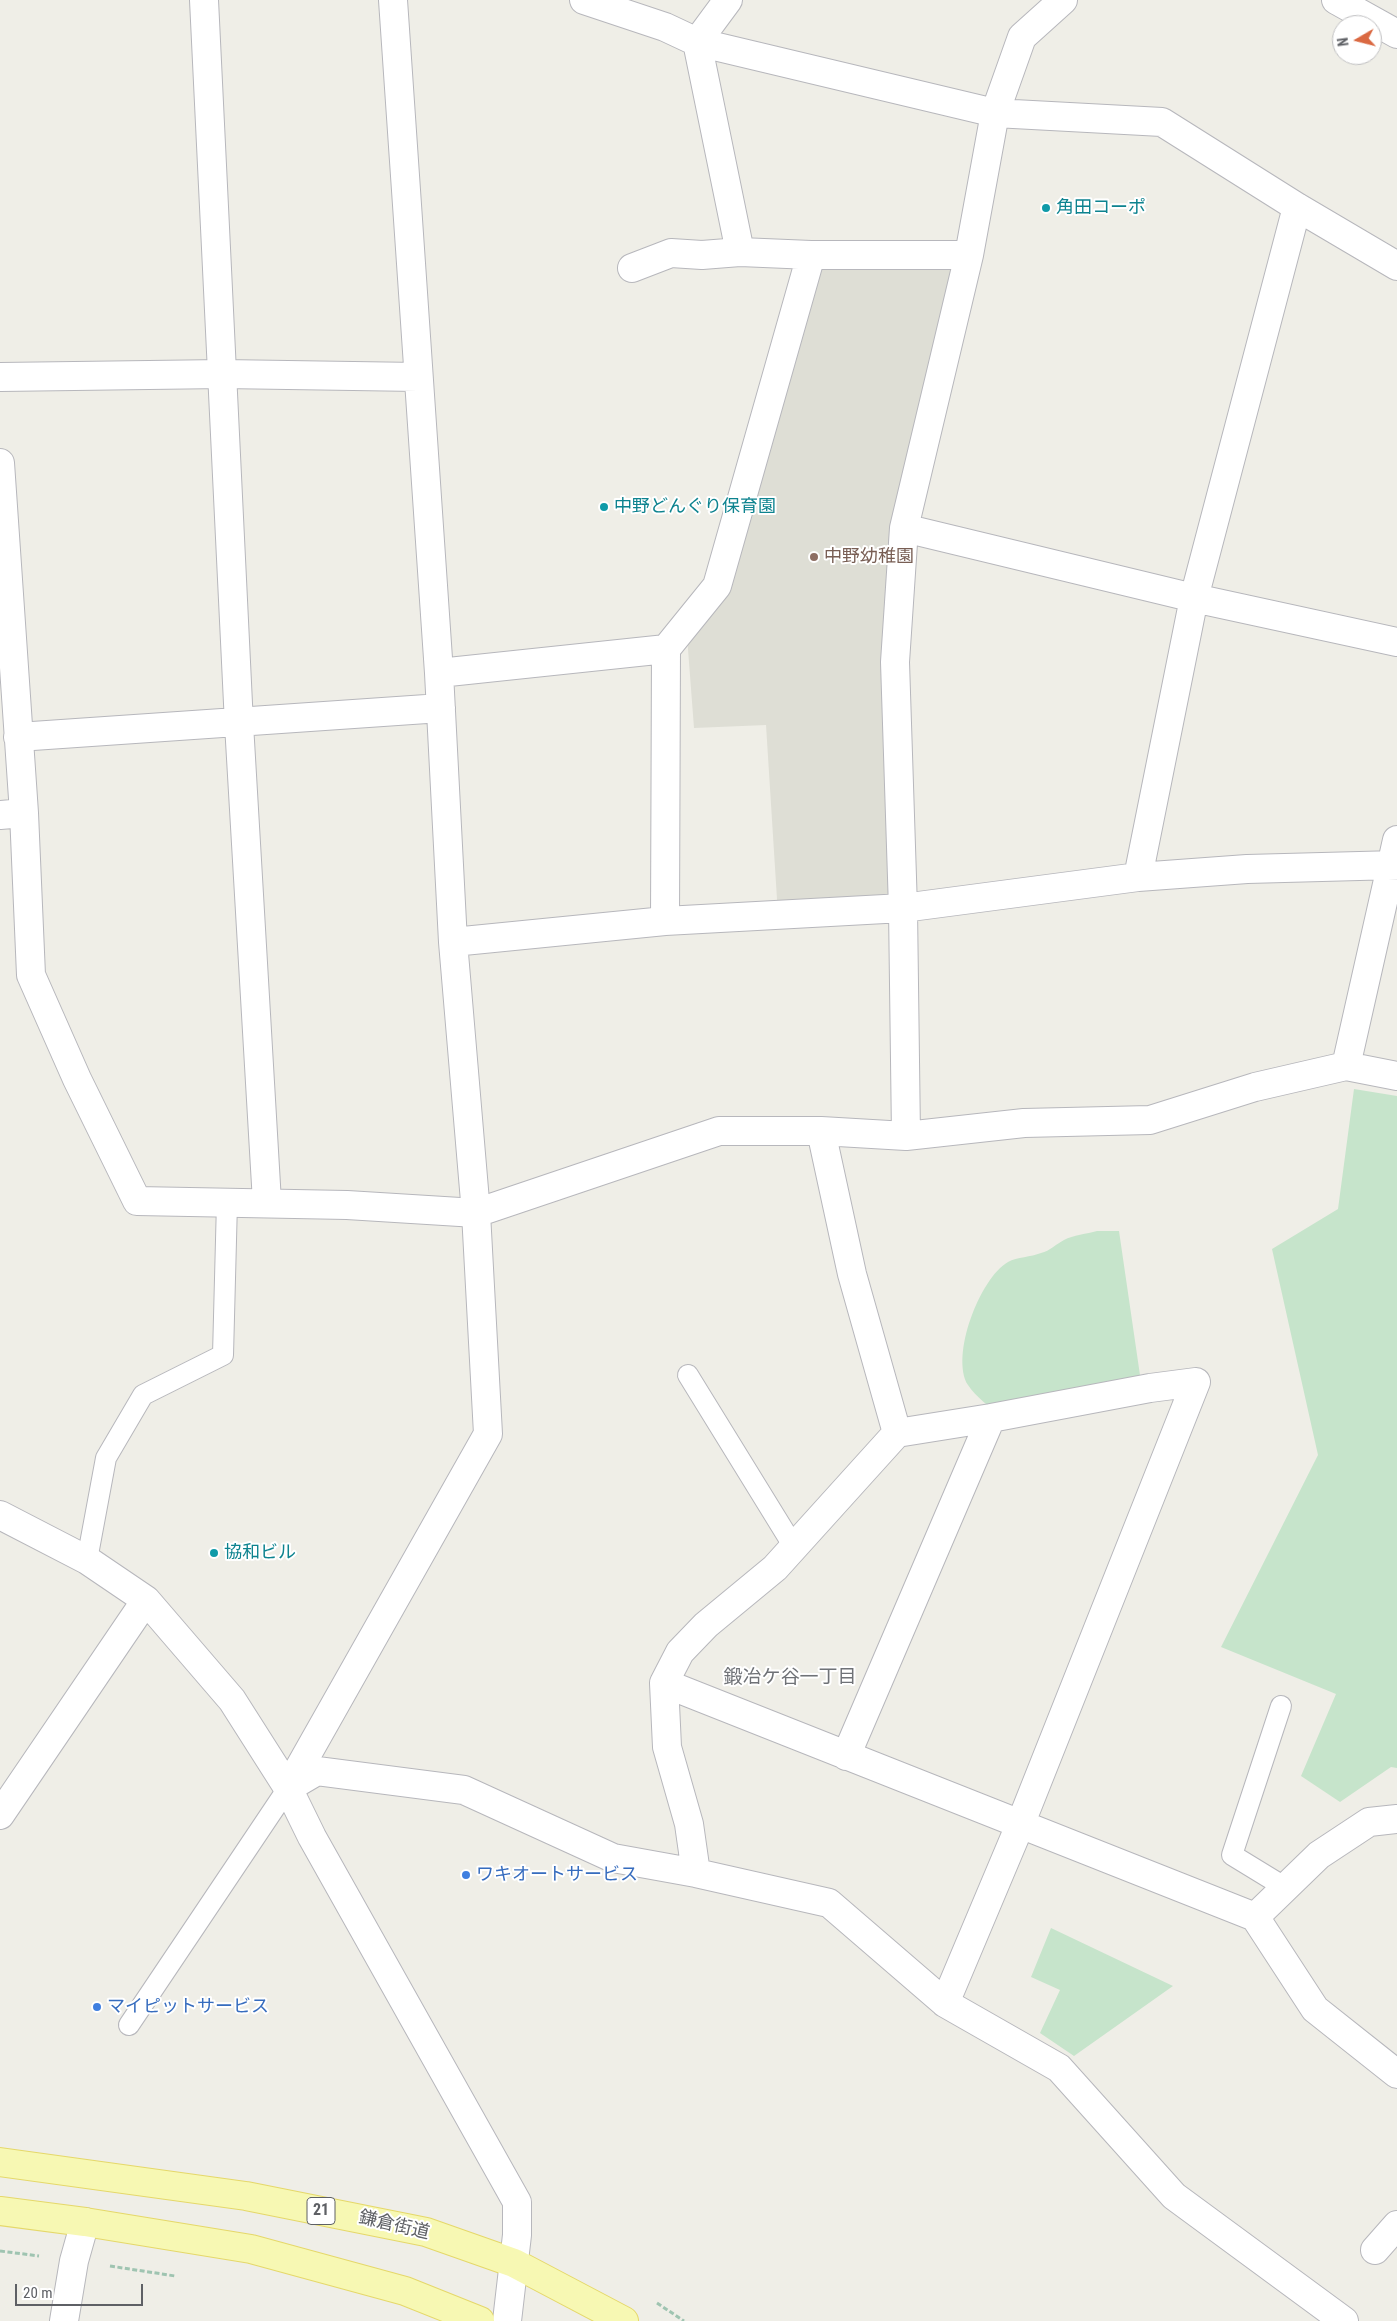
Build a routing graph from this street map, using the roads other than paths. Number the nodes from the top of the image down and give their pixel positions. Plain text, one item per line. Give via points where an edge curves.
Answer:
1 (204, 0) edge
2 (393, 0) edge
3 (584, 0) edge
4 (728, 0) edge
5 (1063, 0) edge
6 (1345, 2) edge
7 (1397, 34) edge
8 (697, 42) junction
9 (995, 113) junction
10 (1297, 208) junction
11 (740, 252) junction
12 (811, 255) junction
13 (969, 255) junction
14 (1397, 266) edge
15 (632, 268) dead end
16 (223, 374) junction
17 (0, 377) edge
18 (418, 377) junction
19 (0, 463) edge
20 (904, 528) junction
21 (1194, 598) junction
22 (1397, 642) edge
23 (666, 649) junction
24 (438, 673) junction
25 (441, 708) junction
26 (239, 724) junction
27 (18, 738) junction
28 (12, 814) edge
29 (1395, 856) edge
30 (1138, 877) junction
31 (903, 908) junction
32 (665, 921) junction
33 (454, 942) junction
34 (1346, 1066) junction
35 (1397, 1076) edge
36 (821, 1131) junction
37 (906, 1136) junction
38 (227, 1202) junction
39 (267, 1202) junction
40 (476, 1213) junction
41 (688, 1375) dead end
42 (991, 1418) junction
43 (896, 1433) junction
44 (0, 1515) edge
45 (794, 1547) junction
46 (87, 1560) junction
47 (146, 1600) junction
48 (664, 1683) junction
49 (1281, 1706) dead end
50 (846, 1756) junction
51 (288, 1788) junction
52 (0, 1815) edge
53 (1397, 1819) edge
54 (1020, 1825) junction
55 (696, 1874) junction
56 (1286, 1888) junction
57 (1255, 1917) junction
58 (945, 2003) junction
59 (129, 2025) dead end
60 (1397, 2074) edge
61 (0, 2162) edge
62 (0, 2211) edge
63 (85, 2222) junction
64 (1397, 2225) edge
65 (1375, 2250) dead end
66 (514, 2263) junction
67 (64, 2321) edge
68 (480, 2321) edge
69 (507, 2321) edge
70 (624, 2321) edge
71 (1344, 2321) edge

1 - 16 street
2 - 18 street
3 - 8 street via 665,27
4 - 8 street
5 - 9 street via 1022,37
6 - 7 street
8 - 9 street
8 - 11 street
9 - 10 street via 1162,122
9 - 13 street
10 - 14 street
10 - 21 street
11 - 12 street
11 - 15 street via 671,253
12 - 13 street
12 - 23 street via 717,586
13 - 20 street
16 - 17 street
16 - 18 street
16 - 26 street
18 - 24 street
19 - 27 street
20 - 21 street
20 - 31 street via 895,662
21 - 22 street
21 - 30 street
23 - 24 street
23 - 32 street
24 - 25 street
25 - 26 street
25 - 33 street
26 - 27 street
26 - 39 street
27 - 28 street
28 - 38 street via 31,975 77,1079 137,1201
29 - 30 street
29 - 34 street
30 - 31 street
31 - 32 street
31 - 37 street
32 - 33 street
33 - 40 street
34 - 35 street
34 - 37 street via 1255,1087 1150,1120 1024,1123
36 - 37 street
36 - 40 street via 719,1131
36 - 43 street via 852,1274
38 - 39 street
38 - 46 lane via 222,1355 143,1394 106,1458
39 - 40 street
40 - 51 street via 488,1434
41 - 45 lane
42 - 43 street
42 - 50 street
42 - 54 street via 1196,1382
43 - 45 street
44 - 46 street
45 - 48 street via 775,1568 706,1625 680,1652
46 - 47 street
47 - 51 street via 232,1700
47 - 52 street
48 - 50 street
48 - 55 street via 666,1747 689,1824
49 - 56 lane via 1232,1855
50 - 54 street
51 - 55 street via 317,1771 464,1790 613,1858
51 - 59 lane
51 - 66 street via 312,1837 517,2202
53 - 56 street via 1369,1822 1319,1855
54 - 57 street
54 - 58 street
55 - 58 street via 829,1903
56 - 57 street
57 - 60 street via 1315,2009
58 - 71 street via 1058,2068 1174,2196
61 - 66 main road, 鎌倉街道 / 21 via 246,2196 357,2217 426,2232
62 - 63 main road
63 - 67 street via 74,2261
63 - 68 main road via 251,2249 405,2291
64 - 65 street
66 - 69 street
66 - 70 main road, 鎌倉街道 / 21

